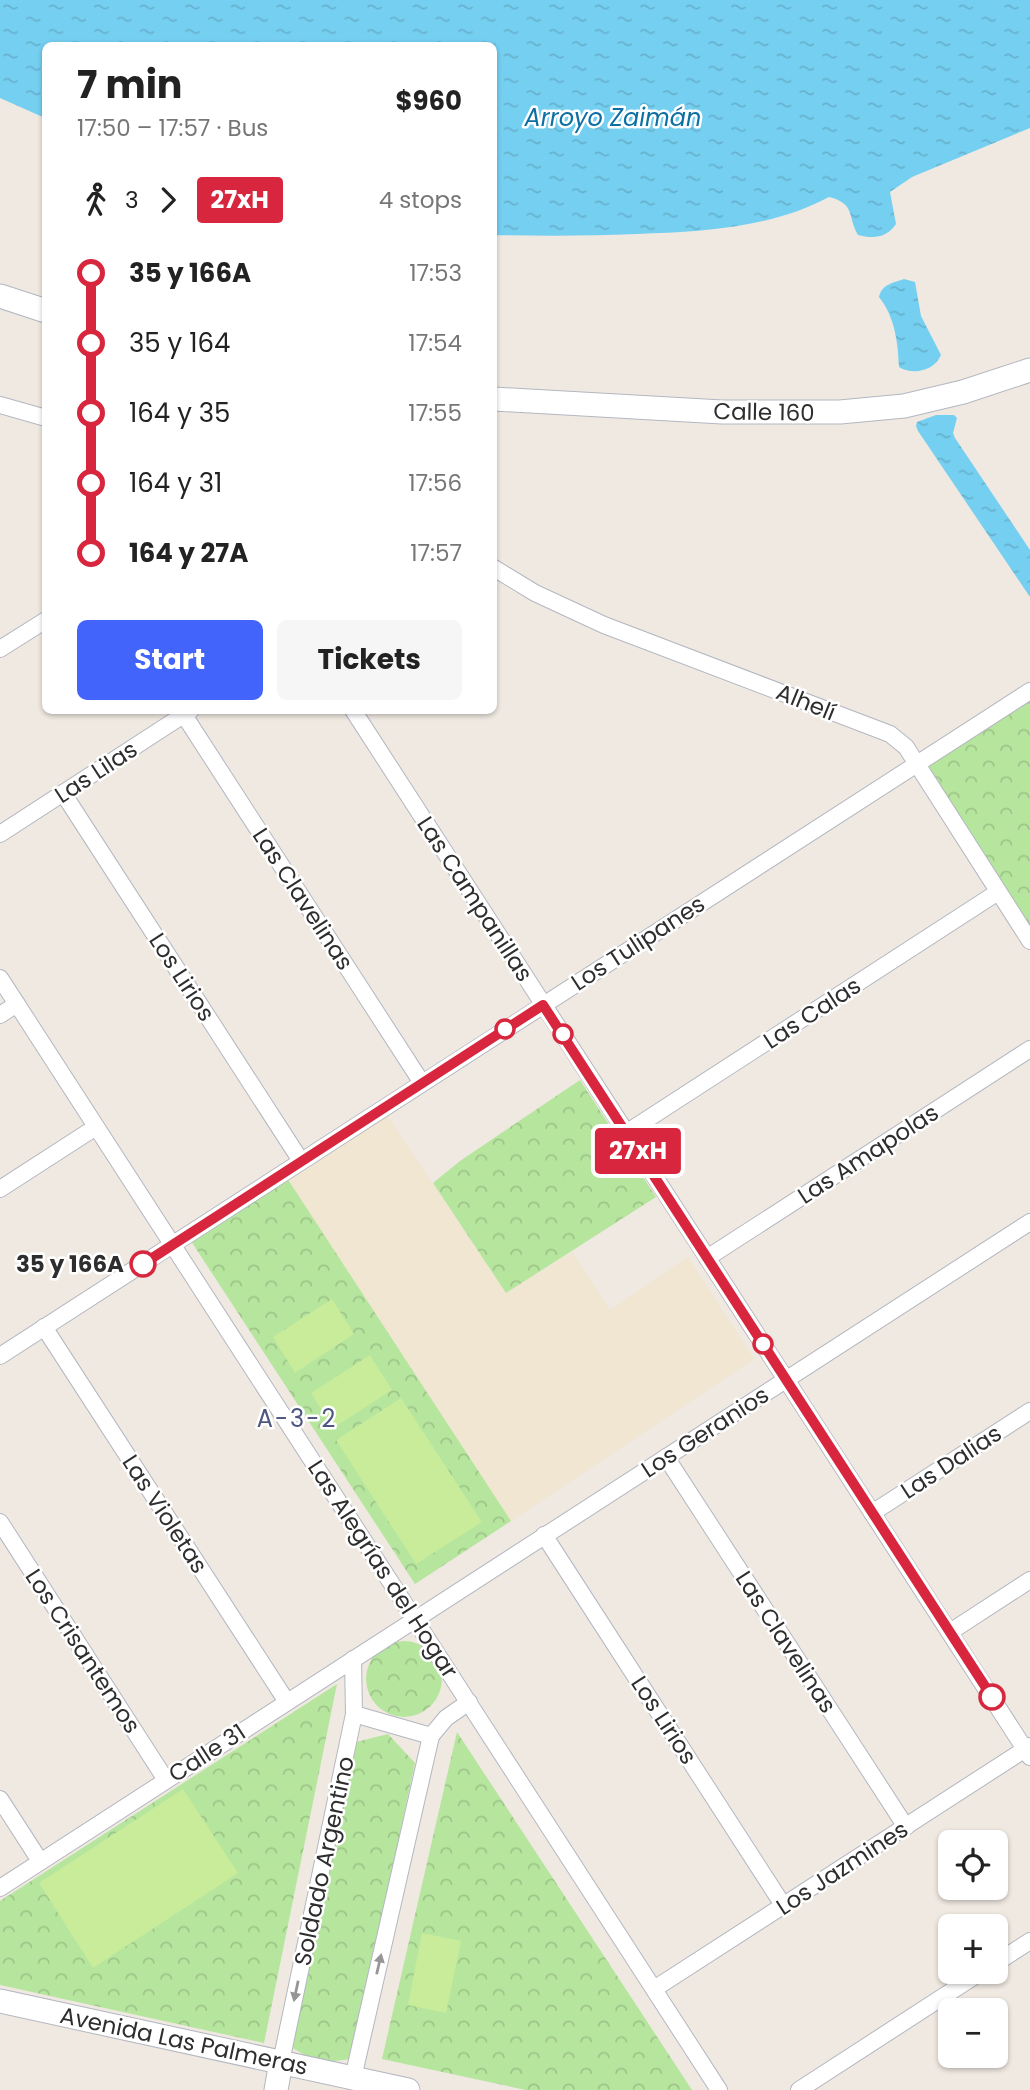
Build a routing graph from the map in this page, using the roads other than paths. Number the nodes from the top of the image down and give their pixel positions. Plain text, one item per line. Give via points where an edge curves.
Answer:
1 (0, 296) edge
2 (42, 310) edge
3 (1030, 370) edge
4 (497, 399) edge
5 (0, 405) edge
6 (42, 417) edge
7 (497, 570) edge
8 (42, 623) edge
9 (0, 649) edge
10 (1030, 691) edge
11 (186, 714) edge
12 (189, 714) edge
13 (356, 714) edge
14 (915, 764) junction
15 (63, 793) junction
16 (0, 834) edge
17 (998, 892) junction
18 (1030, 941) edge
19 (0, 978) edge
20 (16, 1004) junction
21 (543, 1005) junction
22 (0, 1014) edge
23 (1030, 1049) edge
24 (422, 1083) junction
25 (96, 1127) junction
26 (626, 1133) junction
27 (301, 1161) junction
28 (0, 1189) edge
29 (1030, 1222) edge
30 (172, 1244) junction
31 (707, 1258) junction
32 (44, 1327) junction
33 (0, 1356) edge
34 (786, 1380) junction
35 (1030, 1411) edge
36 (666, 1457) junction
37 (872, 1513) junction
38 (0, 1522) edge
39 (544, 1535) junction
40 (1030, 1580) edge
41 (415, 1619) junction
42 (950, 1632) junction
43 (353, 1659) junction
44 (287, 1702) junction
45 (469, 1702) junction
46 (354, 1714) junction
47 (431, 1736) junction
48 (1028, 1751) edge
49 (166, 1780) junction
50 (0, 1799) edge
51 (905, 1827) junction
52 (40, 1861) junction
53 (0, 1888) edge
54 (783, 1906) junction
55 (1030, 1941) edge
56 (1008, 1955) edge
57 (962, 1984) edge
58 (654, 1989) junction
59 (0, 2001) edge
60 (281, 2062) junction
61 (351, 2084) edge
62 (275, 2090) edge
63 (408, 2090) edge
64 (719, 2090) edge
65 (799, 2090) edge

1 - 2 main road
3 - 4 main road, Calle 160 via 904,406 840,412 722,412
5 - 6 street
7 - 14 street, Alhelí via 604,625 890,734 906,747
8 - 9 street
10 - 14 street, Los Tulipanes
11 - 15 street, Las Lilas
12 - 24 street, Las Clavelinas
13 - 21 street, Las Campanillas
14 - 17 street, Alhelí
14 - 21 street, Los Tulipanes
15 - 16 street, Las Lilas
15 - 27 street, Los Lirios
17 - 18 street, Alhelí
17 - 26 street, Las Calas
19 - 20 street, Las Alegrías del Hogar
20 - 22 street
20 - 25 street, Las Alegrías del Hogar
21 - 24 street, Los Tulipanes
21 - 26 street, Las Campanillas
23 - 31 street, Las Amapolas
24 - 27 street, Los Tulipanes
25 - 28 street
25 - 30 street, Las Alegrías del Hogar
26 - 31 street, Las Campanillas
27 - 30 street, Los Tulipanes
29 - 34 street, Los Geranios
30 - 32 street, Los Tulipanes
30 - 41 street, Las Alegrías del Hogar
31 - 34 street, Las Campanillas
32 - 33 street, Los Tulipanes
32 - 44 street, Las Violetas
34 - 36 street, Los Geranios
34 - 37 street, Las Campanillas
35 - 37 street, Las Dalias
36 - 39 street, Los Geranios
36 - 51 street, Las Clavelinas
37 - 42 street, Las Campanillas
38 - 49 street, Los Crisantemos
39 - 41 street, Los Geranios
39 - 54 street, Los Lirios
40 - 42 street
41 - 43 street, Calle 31
41 - 45 street, Las Alegrías del Hogar
42 - 48 street, Las Campanillas
43 - 44 street, Calle 31
43 - 46 street, Soldado Argentino
44 - 49 street, Calle 31
45 - 47 street
45 - 58 street, Las Alegrías del Hogar
46 - 47 street
46 -> 60 street, Soldado Argentino
61 -> 47 street
48 - 51 street, Los Jazmines
49 - 52 street, Calle 31
50 - 52 street
51 - 54 street, Los Jazmines
52 - 53 street, Calle 31
54 - 58 street, Los Jazmines
55 - 56 street
57 - 65 street
58 - 64 street, Las Alegrías del Hogar
59 - 60 main road, Avenida Las Palmeras
60 - 61 main road, Avenida Las Palmeras
60 - 62 main road
61 - 63 main road, Avenida Las Palmeras

